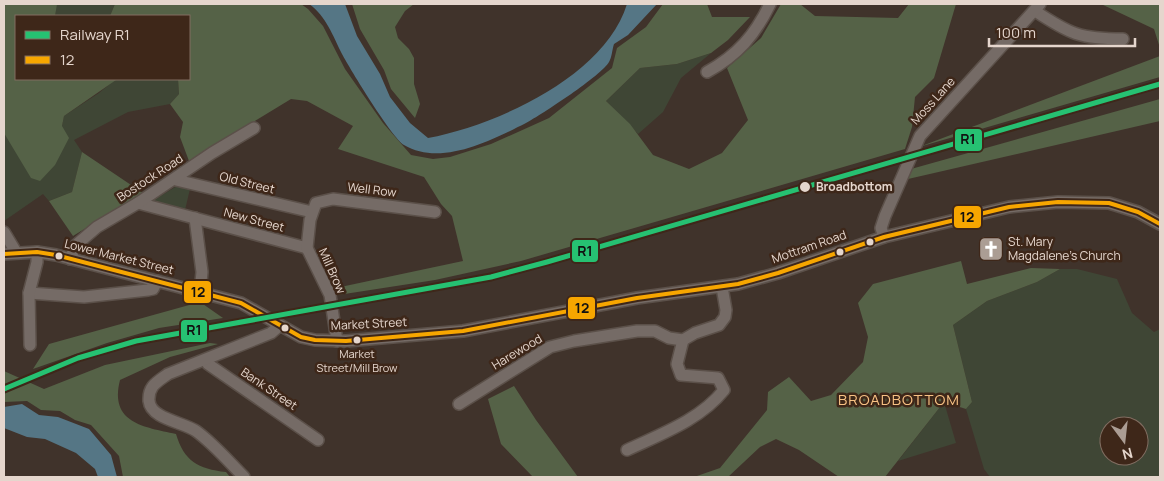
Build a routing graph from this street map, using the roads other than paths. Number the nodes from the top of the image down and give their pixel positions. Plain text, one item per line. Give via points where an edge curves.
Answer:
1 (770, 4) edge
2 (1037, 7) edge
3 (1123, 39) dead end
4 (707, 72) dead end
5 (254, 128) dead end
6 (176, 180) junction
7 (138, 203) junction
8 (312, 212) junction
9 (435, 212) dead end
10 (195, 218) junction
11 (1160, 224) edge
12 (4, 232) edge
13 (884, 237) junction
14 (307, 248) junction
15 (16, 252) junction
16 (37, 252) junction
17 (4, 254) edge
18 (70, 258) junction
19 (157, 281) junction
20 (722, 287) junction
21 (200, 292) junction
22 (28, 293) junction
23 (279, 326) junction
24 (463, 331) joint
25 (683, 340) junction
26 (337, 341) junction
27 (30, 344) dead end
28 (206, 360) junction
29 (459, 404) dead end
30 (318, 440) dead end
31 (627, 450) dead end
32 (244, 477) edge

1 - 4 street via 757,30 727,61
2 - 3 street via 1064,30 1078,35
2 - 13 street, Moss Lane via 920,136 881,228
5 - 6 street, Bostock Road
6 - 7 street, Bostock Road
6 - 8 street, Old Street
7 - 10 street, New Street
7 - 18 street, Bostock Road via 97,227 76,245
8 - 9 street, Well Row via 320,201 333,199
8 - 14 street, Mill Brow
10 - 14 street, New Street
10 - 21 street via 202,272
11 - 13 street, Mottram Road via 1138,212 1109,203 1058,202 984,212
12 - 15 street
13 - 20 street, Mottram Road via 778,273
14 - 26 street, Mill Brow via 330,295
15 - 16 street, Lower Market Street
15 - 17 street, Lower Market Street
16 - 18 street, Lower Market Street
16 - 22 street
18 - 19 street, Lower Market Street
19 - 21 street, Lower Market Street
19 - 22 street via 148,290 91,296
20 - 24 street, Mottram Road via 636,298
20 - 25 street via 725,318 719,325 695,332
21 - 23 street, Lower Market Street via 249,306
22 - 27 street
23 - 26 street, Market Street via 301,336
23 - 28 street via 271,333
24 - 26 street, Market Street
25 - 29 street, Harewood via 655,331 574,340 550,347
25 - 31 street via 677,364 681,375 718,378 724,390 714,403 682,424
28 - 30 street, Bank Street
28 - 32 street via 168,374 155,383 149,390 150,404 156,413 198,432

